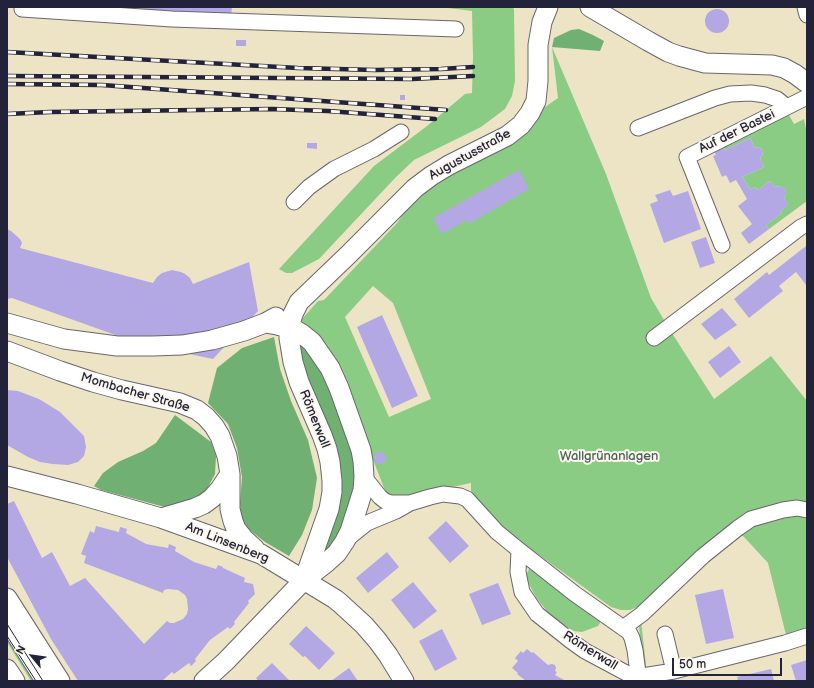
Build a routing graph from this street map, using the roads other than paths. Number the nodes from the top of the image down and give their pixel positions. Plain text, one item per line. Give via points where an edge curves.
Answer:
1 (548, 7) edge
2 (590, 7) edge
3 (804, 7) edge
4 (22, 9) dead end
5 (807, 15) edge
6 (456, 29) dead end
7 (806, 85) edge
8 (787, 107) junction
9 (638, 128) dead end
10 (401, 132) dead end
11 (294, 202) dead end
12 (807, 224) edge
13 (722, 246) dead end
14 (7, 323) edge
15 (276, 323) junction
16 (654, 338) dead end
17 (7, 351) edge
18 (230, 474) junction
19 (7, 476) edge
20 (364, 476) junction
21 (410, 503) junction
22 (807, 510) edge
23 (160, 518) junction
24 (345, 541) junction
25 (519, 550) junction
26 (261, 554) junction
27 (304, 580) junction
28 (7, 598) edge
29 (7, 624) edge
30 (623, 628) junction
31 (665, 634) dead end
32 (807, 636) edge
33 (7, 668) edge
34 (674, 671) junction
35 (639, 679) edge
36 (15, 681) edge
37 (44, 681) edge
38 (60, 681) edge
39 (204, 681) edge
40 (404, 681) edge

1 - 15 main road, Augustusstraße via 538,45 536,101 521,125 507,136 449,165 426,180
2 - 7 main road via 678,56 705,63 784,68
3 - 5 street
4 - 6 street via 172,19
7 - 8 street, Auf der Bastei
8 - 9 street via 777,99 765,95 730,94
8 - 13 street, Auf der Bastei via 687,157
10 - 11 street via 334,169
12 - 16 street
14 - 15 main road via 64,339 117,346 153,346 212,340
15 - 20 main road, Römerwall via 297,331 312,342 330,368 357,437
15 - 27 main road, Römerwall via 289,338 292,362 322,435 330,462 332,492 329,509
17 - 18 main road, Mombacher Straße via 93,382 180,403 197,410 214,426 220,436
18 - 23 main road via 220,489 204,504
18 - 26 main road, Mombacher Straße via 230,509 236,529
19 - 23 main road, Am Linsenberg
20 - 21 street, Römerwall via 385,501
20 - 24 main road, Römerwall via 363,490
21 - 24 street, Römerwall via 367,523
21 - 25 street, Römerwall via 443,494 467,499 497,532
22 - 30 street via 783,510 751,519 703,556 642,614
23 - 26 main road, Am Linsenberg
24 - 27 main road, Römerwall via 326,564
25 - 30 street, Römerwall
25 - 35 street, Römerwall via 518,572 522,592 537,614 585,651
26 - 27 main road, Am Linsenberg
27 - 39 main road, Römerwall
27 - 40 main road, Am Linsenberg via 335,599 364,625 388,655
28 - 38 main road
29 - 37 street
30 - 35 street via 632,638
31 - 34 street
32 - 34 street
33 - 36 main road
34 - 35 street

